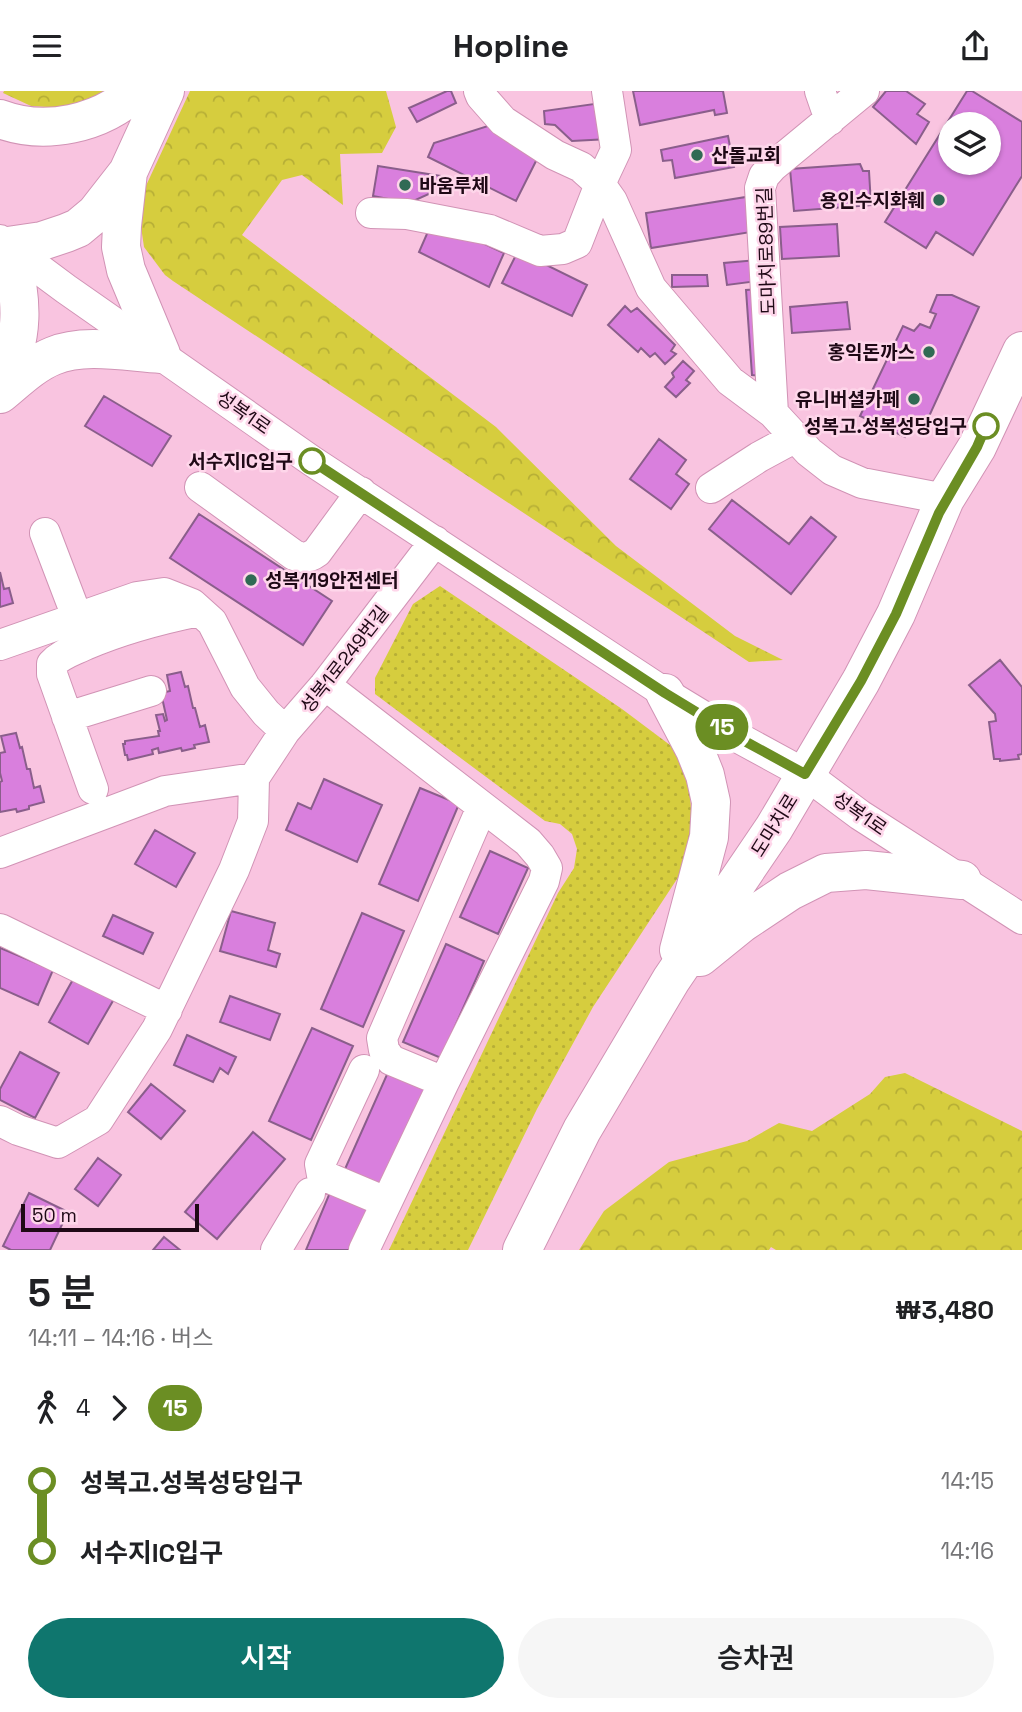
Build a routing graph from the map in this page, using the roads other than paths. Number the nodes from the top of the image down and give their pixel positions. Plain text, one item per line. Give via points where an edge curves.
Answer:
1 (136, 91) edge
2 (165, 91) edge
3 (479, 91) edge
4 (607, 91) edge
5 (820, 91) edge
6 (864, 91) edge
7 (0, 119) edge
8 (830, 120) junction
9 (128, 172) junction
10 (600, 184) junction
11 (371, 213) dead end
12 (4, 243) edge
13 (1022, 351) edge
14 (161, 354) junction
15 (0, 392) edge
16 (773, 412) junction
17 (796, 437) junction
18 (201, 487) dead end
19 (711, 488) dead end
20 (360, 492) junction
21 (945, 499) junction
22 (45, 533) dead end
23 (435, 541) junction
24 (199, 611) junction
25 (77, 617) junction
26 (0, 645) edge
27 (326, 685) junction
28 (151, 691) dead end
29 (665, 693) junction
30 (67, 717) junction
31 (285, 731) junction
32 (805, 774) junction
33 (254, 778) junction
34 (93, 789) dead end
35 (482, 807) junction
36 (0, 853) edge
37 (962, 880) junction
38 (1022, 919) edge
39 (0, 929) edge
40 (671, 980) junction
41 (167, 1010) junction
42 (364, 1070) dead end
43 (444, 1081) junction
44 (0, 1121) edge
45 (310, 1193) dead end
46 (386, 1202) junction
47 (276, 1250) edge
48 (364, 1250) edge
49 (522, 1250) edge

1 - 7 main road via 101,115 70,125 37,126
2 - 9 main road
3 - 10 street via 503,121 581,167
4 - 10 street via 615,149
5 - 8 street
6 - 8 street, 도마치로89번길
8 - 16 street, 도마치로89번길 via 772,167 760,188
9 - 12 main road via 78,228 42,241
9 - 14 main road via 121,247
10 - 11 street via 577,243 563,249 540,251 490,230
10 - 16 street via 651,288 730,381
12 - 14 street, 성복1로
12 - 15 main road via 16,273 20,327
13 - 21 main road, 도마치로 via 977,447
14 - 15 main road via 82,348 53,356
14 - 20 street, 성복1로
16 - 17 street
17 - 19 street
17 - 21 street via 832,470 862,483
18 - 20 street via 300,558 317,552
20 - 23 street, 성복1로
21 - 32 main road, 도마치로 via 896,614
22 - 25 street
23 - 27 street, 성복1로249번길
23 - 29 street, 성복1로
24 - 25 street via 164,593 136,597
24 - 30 street via 104,637 59,657 52,664 52,674
24 - 31 street via 212,622 245,687
25 - 26 street
27 - 31 street, 성복1로249번길
27 - 35 street
28 - 30 street
29 - 32 street, 성복1로
29 - 40 main road via 695,750 711,802 709,837
30 - 34 street
31 - 33 street, 성복1로249번길
32 - 37 street, 성복1로
32 - 40 main road, 도마치로
33 - 36 street via 165,791
33 - 41 street via 253,821
35 - 43 street via 528,842 547,869
35 - 43 street via 382,1038 391,1060
37 - 38 street, 성복1로
37 - 40 main road via 866,870 826,873 742,923
39 - 41 street
40 - 49 main road, 도마치로 via 582,1130
41 - 44 street via 98,1120 58,1143
42 - 46 street via 320,1164 322,1175
43 - 46 street
45 - 47 street
46 - 48 street

